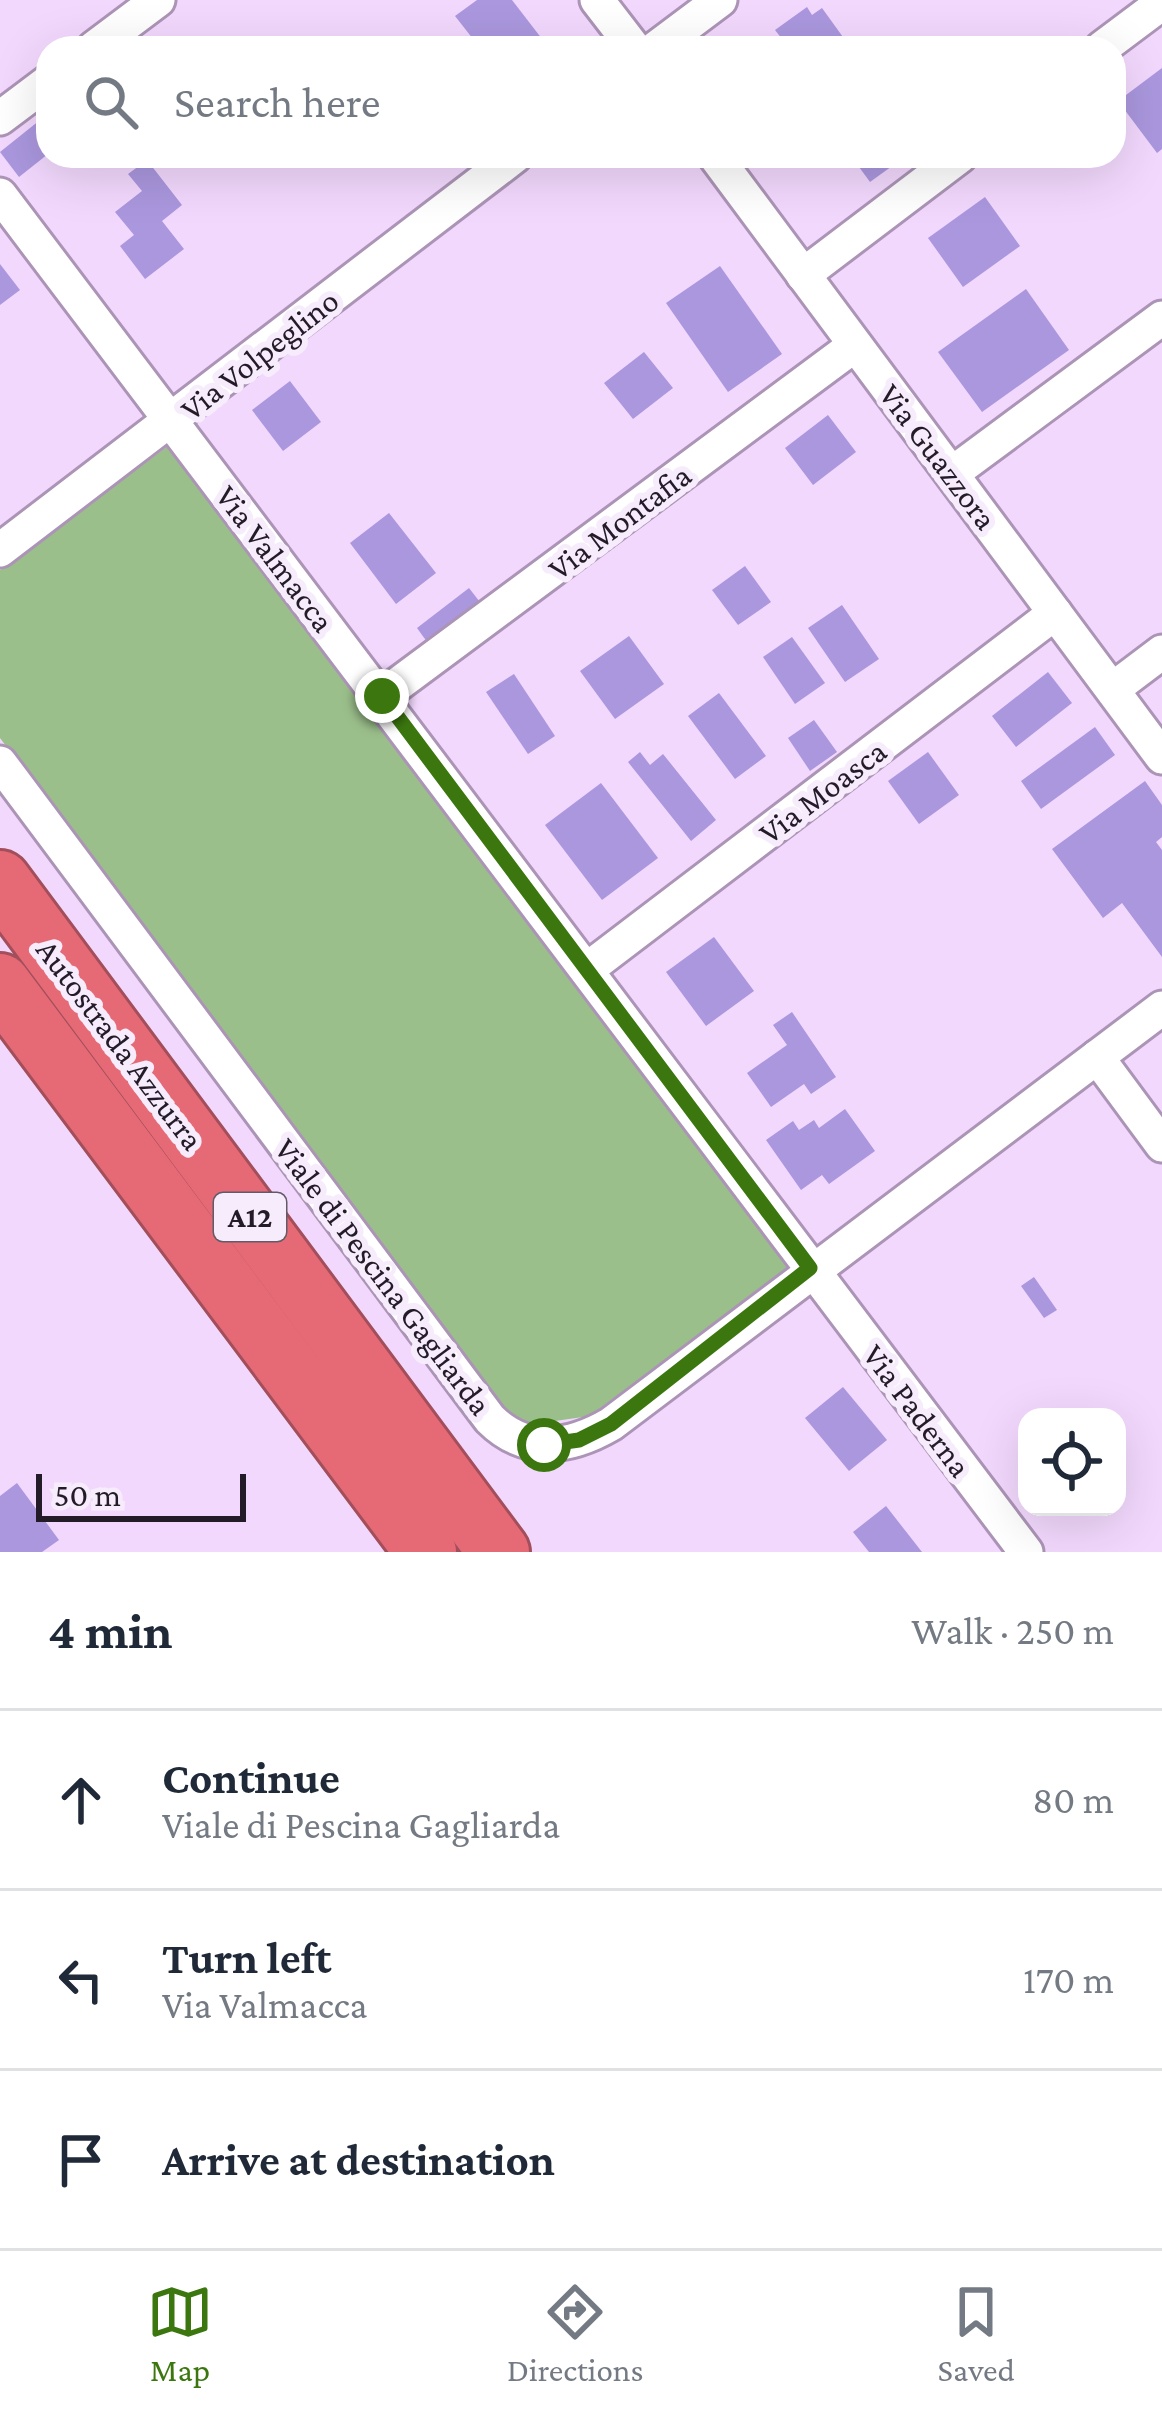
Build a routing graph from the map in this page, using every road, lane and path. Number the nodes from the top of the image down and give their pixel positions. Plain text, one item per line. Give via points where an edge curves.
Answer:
1 (158, 0) edge
2 (597, 0) edge
3 (720, 0) edge
4 (1162, 2) edge
5 (110, 36) edge
6 (625, 36) edge
7 (672, 36) edge
8 (1118, 36) edge
9 (36, 91) edge
10 (0, 118) edge
11 (500, 168) edge
12 (724, 168) edge
13 (944, 168) edge
14 (0, 195) edge
15 (803, 275) junction
16 (1162, 318) edge
17 (855, 346) junction
18 (172, 422) junction
19 (954, 472) junction
20 (0, 550) edge
21 (1055, 613) junction
22 (1162, 652) edge
23 (1113, 689) junction
24 (382, 696) junction
25 (1162, 757) edge
26 (0, 763) edge
27 (0, 881) edge
28 (589, 968) junction
29 (0, 984) edge
30 (1162, 1008) edge
31 (1097, 1057) junction
32 (1162, 1145) edge
33 (810, 1268) junction
34 (426, 1552) edge
35 (499, 1552) edge
36 (1026, 1552) edge

1 - 5 street
2 - 6 street
3 - 7 street
4 - 8 street
9 - 10 street
11 - 18 street, Via Volpeglino
12 - 15 street, Via Guazzora
13 - 15 street
14 - 18 street, Via Valmacca
15 - 17 street, Via Guazzora
16 - 19 street
17 - 19 street, Via Guazzora
17 - 24 street, Via Montafia
18 - 20 street, Via Volpeglino
18 - 24 street, Via Valmacca
19 - 21 street, Via Guazzora
21 - 23 street, Via Guazzora
21 - 28 street, Via Moasca
22 - 23 street
23 - 25 street, Via Guazzora
24 - 28 street, Via Valmacca
26 - 33 street, Viale di Pescina Gagliarda via 500,1429 544,1445 592,1435
27 - 35 highway, Autostrada Azzurra / A12
28 - 33 street, Via Valmacca
29 - 34 highway, Autostrada Azzurra / A12
30 - 31 street, Viale di Pescina Gagliarda
31 - 32 street
31 - 33 street, Viale di Pescina Gagliarda
33 - 36 street, Via Paderna

